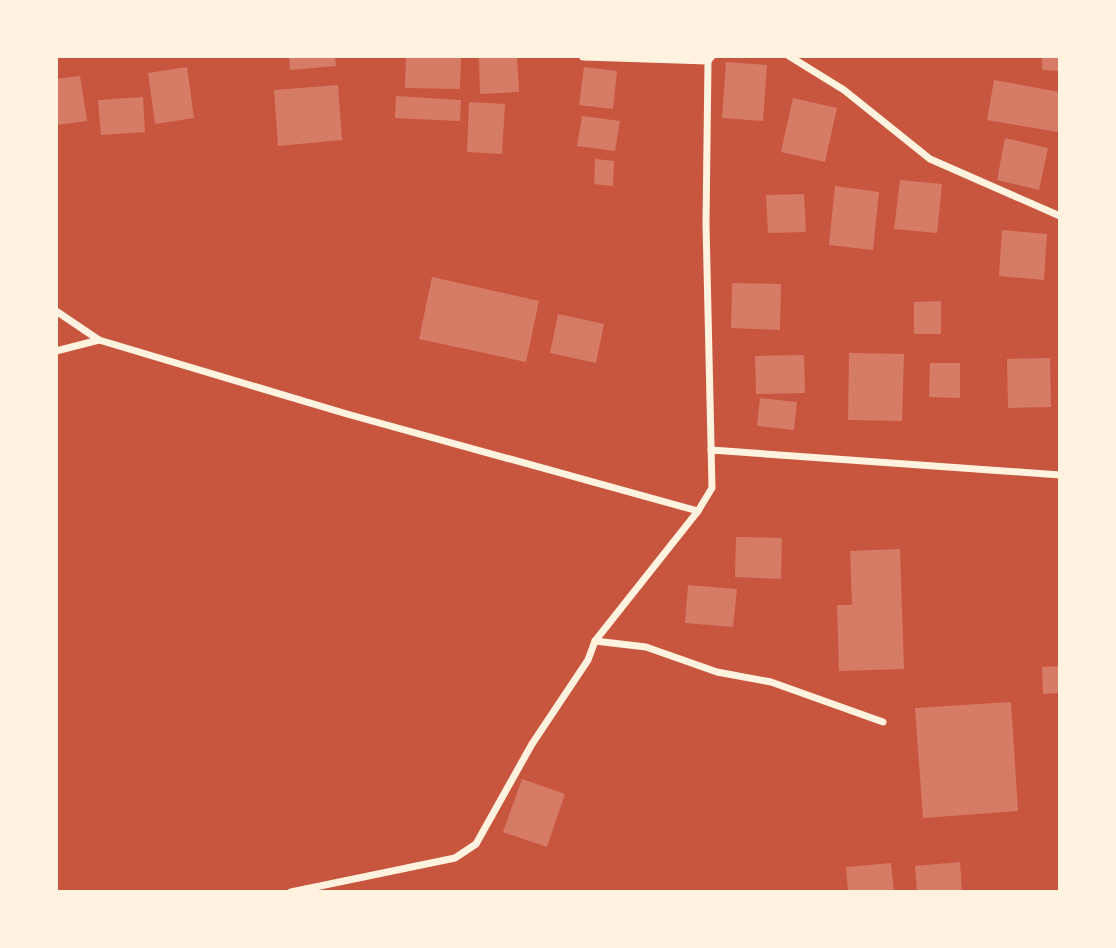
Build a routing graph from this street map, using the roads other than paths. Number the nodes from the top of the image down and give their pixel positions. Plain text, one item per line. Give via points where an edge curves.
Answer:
1 (789, 56) edge
2 (583, 57) edge
3 (710, 59) edge
4 (1060, 216) edge
5 (56, 311) edge
6 (100, 340) junction
7 (56, 351) edge
8 (711, 450) junction
9 (1060, 475) edge
10 (698, 511) junction
11 (595, 641) junction
12 (883, 722) dead end
13 (291, 892) edge

1 - 4 street via 845,90 930,159
2 - 3 street
3 - 8 street via 706,224
5 - 6 street
6 - 7 street
6 - 10 street via 360,418
8 - 9 street
8 - 10 street via 712,488
10 - 11 street
11 - 12 street via 646,647 717,672 771,682
11 - 13 street via 588,660 532,744 476,844 455,859

